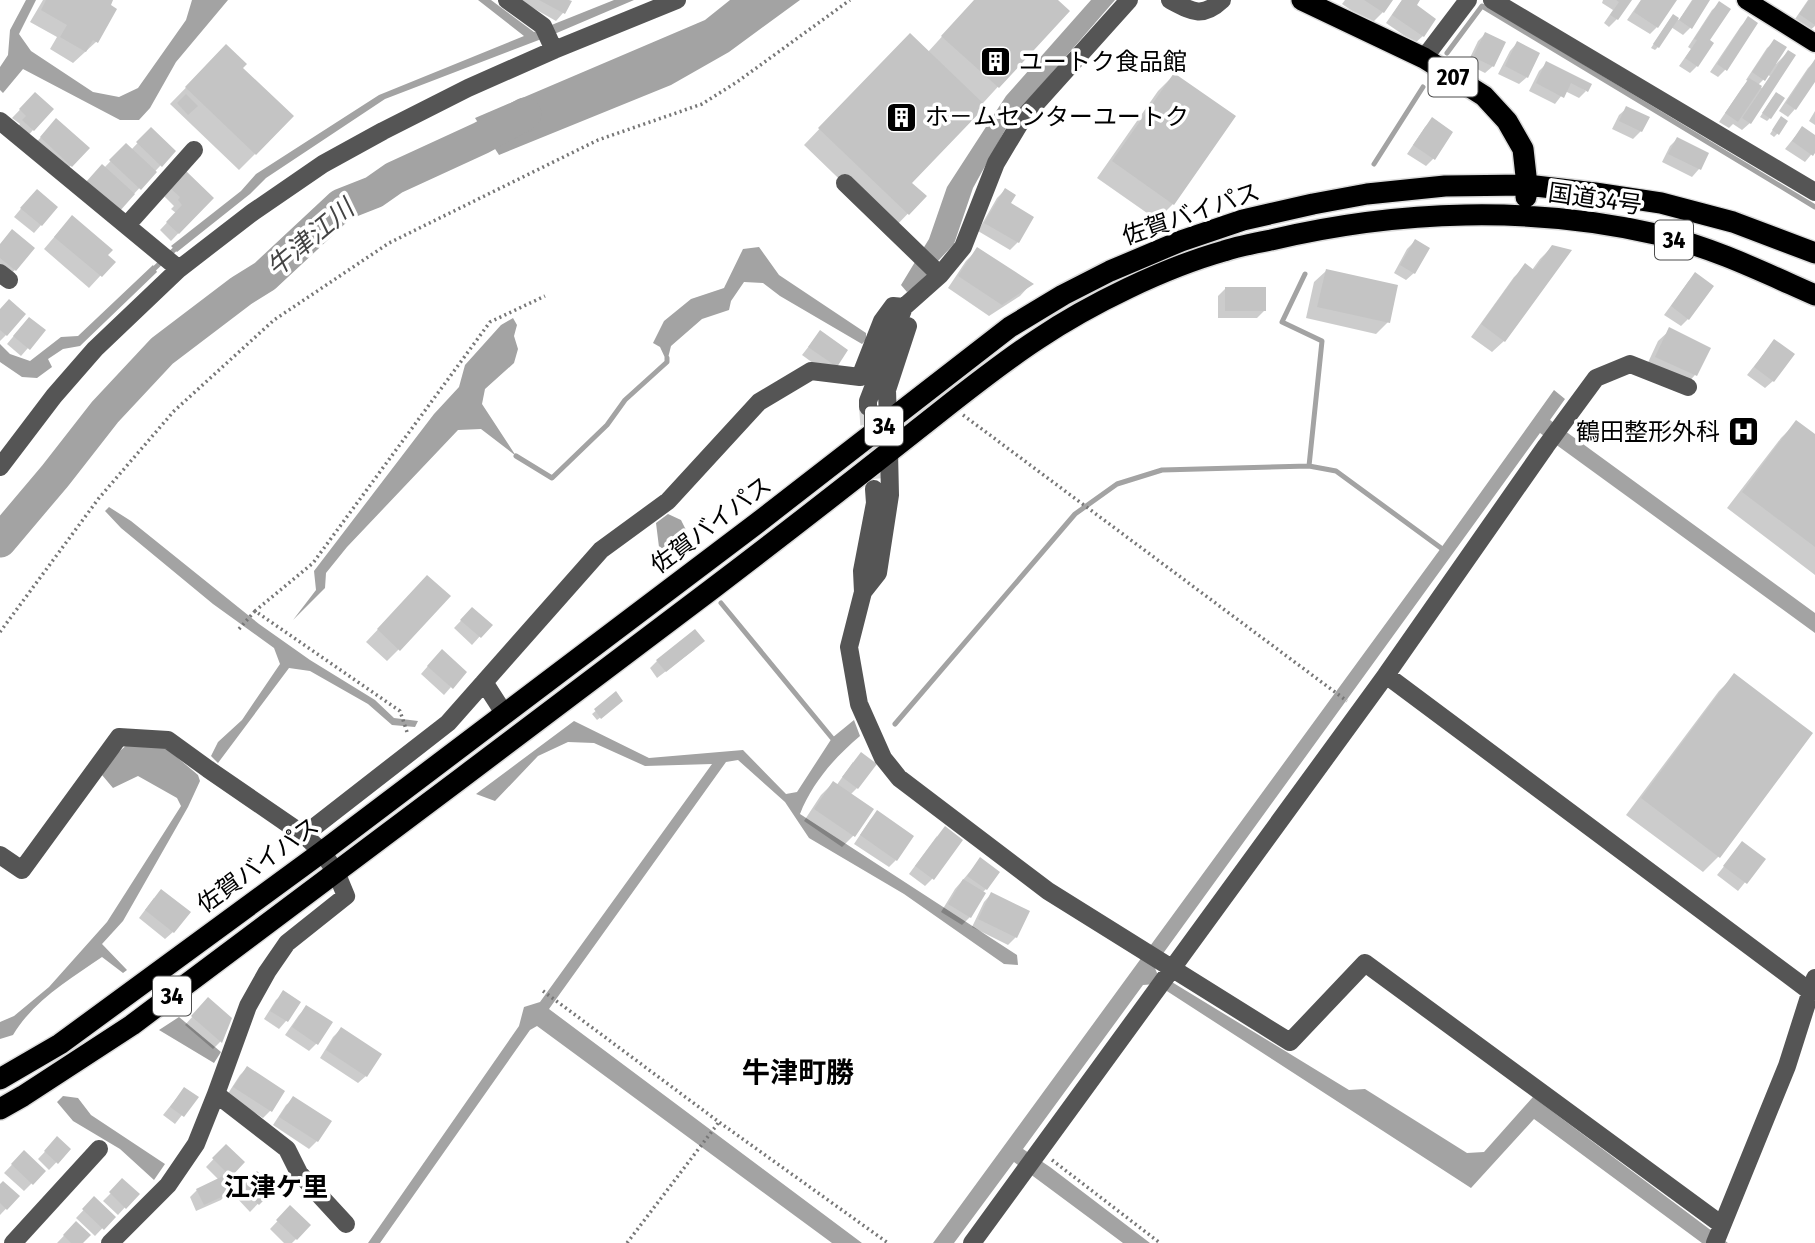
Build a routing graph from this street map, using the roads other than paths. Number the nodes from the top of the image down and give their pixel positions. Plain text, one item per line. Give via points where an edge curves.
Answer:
1 (507, 0) edge
2 (677, 0) edge
3 (1129, 0) edge
4 (1170, 0) edge
5 (1222, 0) edge
6 (1302, 0) edge
7 (1468, 0) edge
8 (1492, 0) edge
9 (1746, 0) edge
10 (549, 39) junction
11 (1815, 43) edge
12 (1424, 58) junction
13 (0, 121) edge
14 (194, 150) dead end
15 (845, 183) dead end
16 (1527, 185) junction
17 (1815, 192) edge
18 (1525, 216) junction
19 (127, 225) junction
20 (1815, 253) edge
21 (169, 261) junction
22 (940, 275) junction
23 (920, 293) junction
24 (1815, 295) edge
25 (904, 307) junction
26 (1688, 387) dead end
27 (868, 407) tunnel mouth
28 (888, 422) junction
29 (889, 453) junction
30 (0, 467) edge
31 (874, 489) tunnel mouth
32 (863, 592) junction
33 (1386, 675) junction
34 (484, 682) junction
35 (504, 713) junction
36 (304, 835) junction
37 (322, 852) junction
38 (0, 855) edge
39 (336, 872) junction
40 (1167, 966) junction
41 (1813, 985) edge
42 (0, 1079) edge
43 (216, 1094) junction
44 (0, 1109) edge
45 (99, 1150) dead end
46 (346, 1224) dead end
47 (1722, 1225) junction
48 (13, 1243) edge
49 (110, 1243) edge
50 (972, 1243) edge
51 (1715, 1243) edge

1 - 10 street
2 - 10 street
3 - 22 street via 1023,118 996,163 962,247
4 - 5 street via 1195,12 1213,9
6 - 12 highway, 207
7 - 12 street
8 - 17 street
9 - 11 main road
10 - 21 street via 468,88 323,164
12 - 16 highway, 207 via 1484,96 1507,121 1523,149
13 - 19 street
14 - 19 street
15 - 22 street
16 - 18 highway, 207
16 - 20 highway, 国道34号 / 34 via 1661,203 1732,222
16 - 28 highway, 佐賀バイパス / 34 via 1445,186 1367,194 1243,220 1181,241 1110,271 1020,321
18 - 24 highway, 国道34号 / 34 via 1662,236 1734,259
18 - 29 highway, 佐賀バイパス / 34 via 1425,216 1347,225 1223,251 1160,274 1040,337
19 - 21 street
21 - 30 street
22 - 23 street
23 - 25 street
23 - 28 street via 887,390
25 - 27 street
25 - 34 street via 893,306 883,321 860,377 811,371 759,402 668,501 601,550
26 - 33 street via 1630,363 1595,378
28 - 35 highway, 佐賀バイパス / 34
29 - 32 street via 890,495 878,573
29 - 39 highway, 佐賀バイパス / 34
31 - 32 street
32 - 40 street via 849,647 859,704 883,758 899,778 1048,891
33 - 40 street
33 - 41 street
34 - 35 street
34 - 36 street via 449,723
35 - 37 highway, 佐賀バイパス / 34
36 - 37 street
36 - 38 street via 168,740 119,737 22,870
37 - 39 street
37 - 42 highway, 佐賀バイパス / 34 via 60,1044
39 - 43 street via 345,896 287,943 267,972 248,1006
39 - 44 highway, 佐賀バイパス / 34 via 132,1025
40 - 47 street via 1290,1042 1364,963
40 - 50 street via 1155,992
41 - 47 street via 1787,1066
43 - 46 street via 287,1149 299,1173
43 - 49 street via 196,1144 168,1185
45 - 48 street
47 - 51 street

